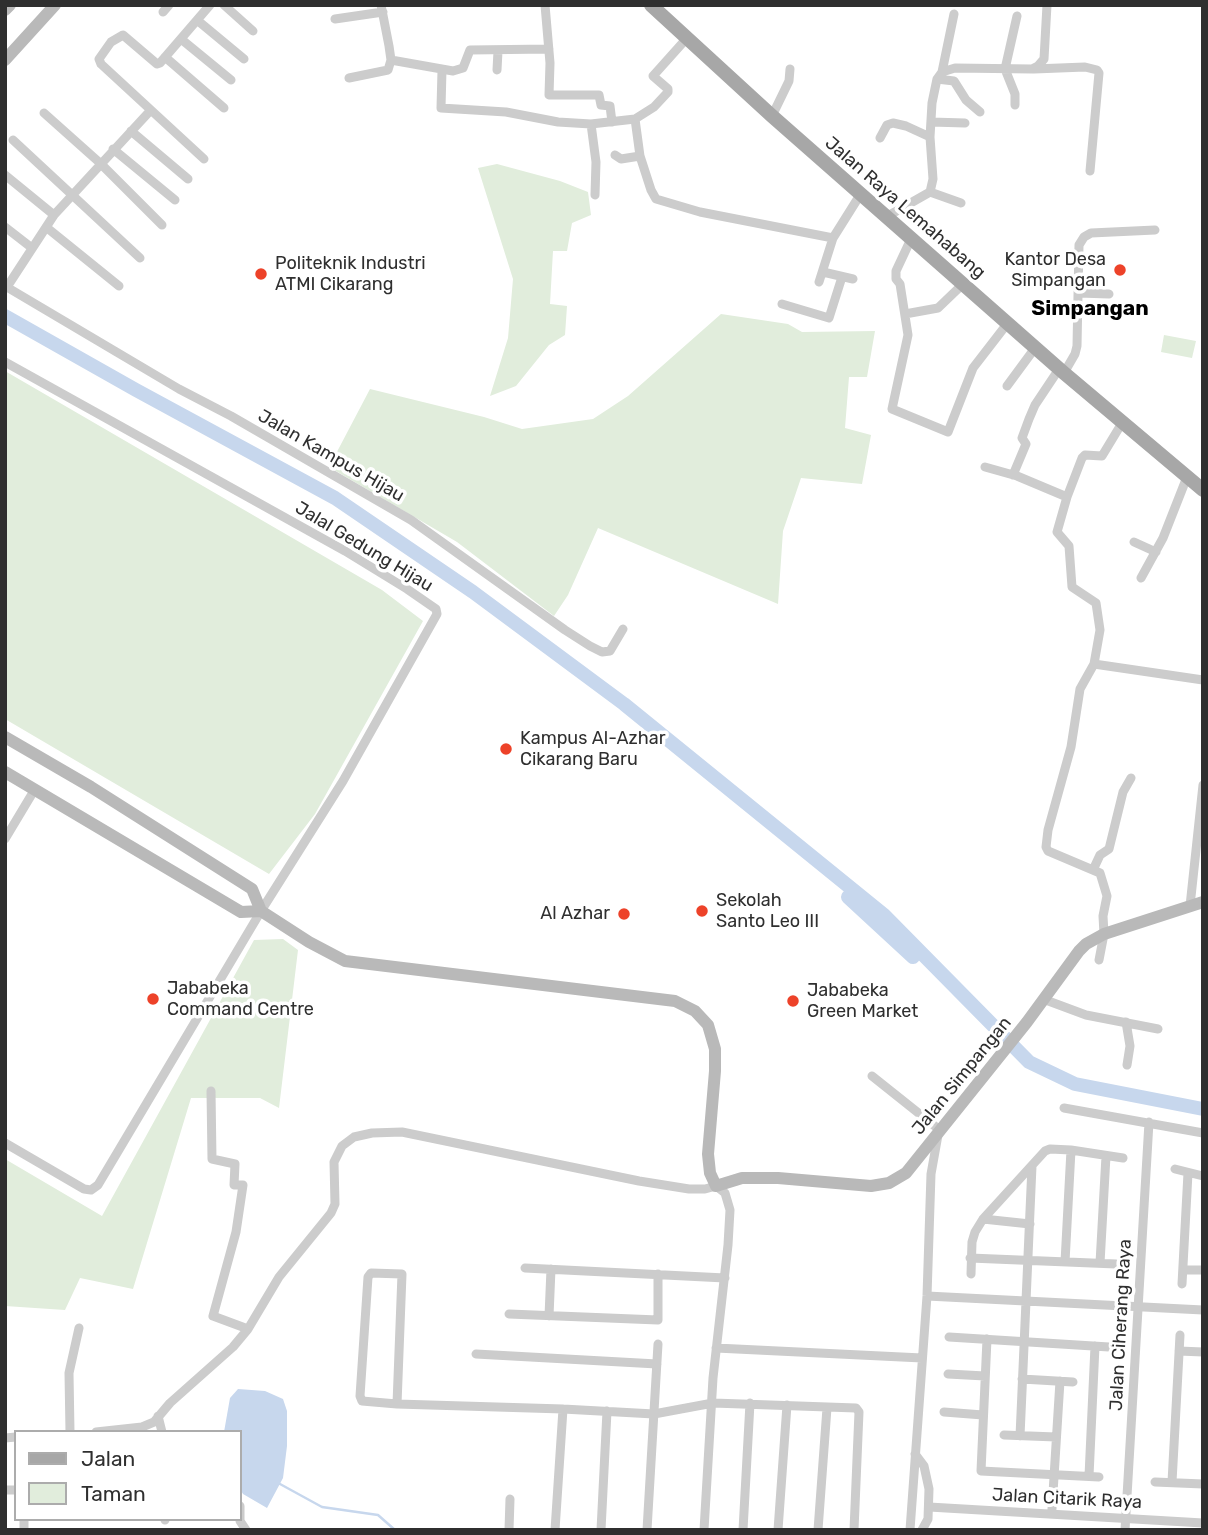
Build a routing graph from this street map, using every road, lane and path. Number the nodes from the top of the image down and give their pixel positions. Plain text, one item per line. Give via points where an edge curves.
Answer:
1 (10, 5) edge
2 (55, 5) edge
3 (209, 5) edge
4 (224, 5) edge
5 (545, 5) edge
6 (650, 5) edge
7 (1047, 5) edge
8 (382, 9) edge
9 (5, 10) edge
10 (954, 14) dead end
11 (1017, 16) dead end
12 (335, 19) dead end
13 (197, 20) junction
14 (253, 31) dead end
15 (687, 38) junction
16 (181, 39) junction
17 (549, 49) junction
18 (498, 51) junction
19 (164, 57) junction
20 (244, 59) dead end
21 (5, 60) edge
22 (391, 60) junction
23 (790, 69) dead end
24 (1005, 69) junction
25 (1032, 69) junction
26 (442, 70) junction
27 (497, 70) dead end
28 (939, 75) junction
29 (349, 78) dead end
30 (231, 80) dead end
31 (1015, 105) dead end
32 (224, 108) dead end
33 (150, 111) junction
34 (980, 112) dead end
35 (44, 113) dead end
36 (772, 116) junction
37 (635, 120) junction
38 (612, 122) junction
39 (931, 122) junction
40 (965, 123) dead end
41 (591, 124) junction
42 (131, 131) junction
43 (930, 137) junction
44 (880, 138) dead end
45 (13, 140) dead end
46 (113, 149) junction
47 (615, 155) dead end
48 (640, 156) junction
49 (204, 159) dead end
50 (100, 163) junction
51 (1090, 171) dead end
52 (5, 175) edge
53 (188, 179) dead end
54 (930, 192) junction
55 (73, 195) junction
56 (595, 195) dead end
57 (860, 195) junction
58 (175, 200) dead end
59 (961, 203) dead end
60 (54, 215) junction
61 (886, 217) junction
62 (162, 225) dead end
63 (5, 227) edge
64 (46, 227) junction
65 (1155, 230) dead end
66 (833, 238) junction
67 (911, 239) junction
68 (32, 248) junction
69 (140, 258) dead end
70 (823, 272) junction
71 (842, 277) junction
72 (853, 279) dead end
73 (819, 282) dead end
74 (963, 284) junction
75 (120, 286) dead end
76 (6, 287) edge
77 (1079, 293) junction
78 (1109, 294) dead end
79 (782, 304) dead end
80 (905, 314) junction
81 (1007, 324) junction
82 (1035, 348) junction
83 (5, 362) edge
84 (1061, 371) junction
85 (1007, 386) dead end
86 (1122, 423) junction
87 (985, 467) dead end
88 (1013, 475) junction
89 (1187, 477) junction
90 (1203, 490) edge
91 (1067, 496) junction
92 (1135, 542) dead end
93 (1156, 552) junction
94 (1141, 578) dead end
95 (623, 629) dead end
96 (1094, 664) junction
97 (1203, 680) edge
98 (5, 737) edge
99 (5, 772) edge
100 (1131, 778) dead end
101 (1203, 785) edge
102 (34, 789) junction
103 (5, 839) edge
104 (1093, 870) junction
105 (1196, 904) edge
106 (261, 911) junction
107 (1104, 934) junction
108 (1099, 960) dead end
109 (1043, 999) junction
110 (1126, 1022) junction
111 (1158, 1029) dead end
112 (1127, 1065) dead end
113 (873, 1076) dead end
114 (211, 1091) dead end
115 (1064, 1108) dead end
116 (1149, 1122) junction
117 (939, 1133) junction
118 (1203, 1133) edge
119 (5, 1143) edge
120 (1071, 1150) junction
121 (1106, 1156) junction
122 (1123, 1158) dead end
123 (1032, 1166) junction
124 (1175, 1170) dead end
125 (1188, 1172) junction
126 (1203, 1176) edge
127 (716, 1186) junction
128 (983, 1219) junction
129 (1030, 1224) junction
130 (971, 1258) junction
131 (1028, 1260) junction
132 (1065, 1262) junction
133 (1100, 1263) junction
134 (1116, 1264) dead end
135 (524, 1268) dead end
136 (551, 1269) junction
137 (1183, 1269) junction
138 (1203, 1270) edge
139 (658, 1274) junction
140 (971, 1274) dead end
141 (725, 1278) junction
142 (1182, 1284) dead end
143 (926, 1296) junction
144 (1026, 1301) junction
145 (1138, 1307) junction
146 (1203, 1310) edge
147 (509, 1314) dead end
148 (549, 1316) junction
149 (79, 1328) dead end
150 (248, 1329) junction
151 (1180, 1335) dead end
152 (949, 1337) dead end
153 (986, 1339) junction
154 (1024, 1342) junction
155 (658, 1344) dead end
156 (1095, 1346) junction
157 (1109, 1347) dead end
158 (716, 1348) junction
159 (1179, 1351) junction
160 (1203, 1352) edge
161 (476, 1354) dead end
162 (922, 1358) junction
163 (657, 1364) junction
164 (948, 1374) dead end
165 (985, 1376) junction
166 (1023, 1379) junction
167 (1060, 1381) junction
168 (1073, 1382) dead end
169 (713, 1403) junction
170 (750, 1403) junction
171 (397, 1404) junction
172 (787, 1405) junction
173 (827, 1408) junction
174 (563, 1409) junction
175 (607, 1411) junction
176 (944, 1412) dead end
177 (654, 1414) junction
178 (983, 1415) junction
179 (158, 1416) junction
180 (70, 1430) edge
181 (114, 1430) edge
182 (162, 1430) edge
183 (1004, 1435) dead end
184 (1020, 1436) junction
185 (1056, 1437) junction
186 (915, 1454) junction
187 (1054, 1474) junction
188 (1155, 1482) dead end
189 (1172, 1482) junction
190 (1203, 1485) edge
191 (510, 1499) dead end
192 (929, 1507) junction
193 (1052, 1509) dead end
194 (1126, 1518) junction
195 (1203, 1523) edge
196 (509, 1530) edge
197 (555, 1530) edge
198 (601, 1530) edge
199 (648, 1530) edge
200 (704, 1530) edge
201 (743, 1530) edge
202 (778, 1530) edge
203 (818, 1530) edge
204 (854, 1530) edge
205 (910, 1530) edge
206 (922, 1530) edge
207 (1125, 1530) edge

1 - 9 street
2 - 21 street
3 - 13 street
4 - 14 street
5 - 17 street
6 - 15 main road, Jalan Raya Lemahabang
7 - 25 street via 1044,59
8 - 12 street
8 - 22 street
10 - 28 street
11 - 24 street
13 - 16 street
13 - 20 street
15 - 36 main road, Jalan Raya Lemahabang
15 - 37 street via 653,76 668,92
16 - 19 street
16 - 30 street
17 - 18 street
17 - 38 street via 549,95 600,95 601,105 611,107
18 - 26 street via 470,50 463,68
18 - 27 street
19 - 32 street
19 - 33 street via 157,64 123,34 100,55 101,64
22 - 26 street
22 - 29 street via 388,70
23 - 36 street
24 - 25 street
24 - 28 street via 960,67
24 - 31 street
25 - 51 street via 1085,67 1099,73
26 - 41 street via 441,108
28 - 34 street via 954,81
28 - 39 street
33 - 42 street
33 - 49 street
35 - 50 street
36 - 57 main road, Jalan Raya Lemahabang
37 - 38 street
37 - 48 street
38 - 41 street
39 - 40 street
39 - 43 street
41 - 56 street
42 - 46 street
42 - 53 street
43 - 44 street via 893,123
43 - 54 street
45 - 55 street
46 - 50 street
46 - 58 street
47 - 48 street via 621,159
48 - 66 street via 656,200
50 - 55 street
50 - 62 street
52 - 60 street
54 - 59 street
54 - 61 street
55 - 60 street
55 - 69 street
57 - 61 main road, Jalan Raya Lemahabang
57 - 66 street
60 - 64 street
61 - 67 main road, Jalan Raya Lemahabang
63 - 68 street
64 - 68 street
64 - 75 street
65 - 77 street via 1084,237 1079,245
66 - 70 street
67 - 74 main road, Jalan Raya Lemahabang
67 - 80 street via 896,271
68 - 76 street
70 - 71 street
70 - 73 street
71 - 72 street
71 - 79 street via 829,317
74 - 80 street via 938,308
74 - 81 main road, Jalan Raya Lemahabang
76 - 95 street, Jalan Kampus Hijau via 411,520 590,646 610,651
77 - 78 street
77 - 84 street via 1075,354
80 - 81 street via 908,335 892,409 948,432 974,368
81 - 82 main road, Jalan Raya Lemahabang
82 - 84 main road, Jalan Raya Lemahabang
82 - 85 street
83 - 106 street, Jalal Gedung Hijau via 345,551 437,610 343,781
84 - 86 main road, Jalan Raya Lemahabang
84 - 88 street via 1032,412
86 - 89 main road, Jalan Raya Lemahabang
86 - 91 street via 1102,456 1082,458
87 - 88 street
88 - 91 street
89 - 90 main road, Jalan Raya Lemahabang
89 - 93 street
91 - 96 street via 1057,532 1069,546 1072,587 1096,603 1100,630
92 - 93 street
93 - 94 street
96 - 97 street
96 - 104 street via 1080,689 1046,847
98 - 106 street via 252,889
99 - 102 street
100 - 104 street via 1109,849 1100,855
101 - 105 street
102 - 103 street
102 - 106 street via 241,912
104 - 107 street via 1100,873 1107,891
105 - 107 street, Jalan Simpangan
106 - 119 street via 95,1188 84,1189
106 - 127 street via 309,942 354,963 675,1001 695,1011 708,1025 715,1049 708,1154
107 - 108 street
107 - 109 street, Jalan Simpangan via 1079,951
109 - 110 street via 1080,1014
109 - 117 street, Jalan Simpangan
110 - 111 street
110 - 112 street
113 - 117 street
114 - 150 street via 212,1159 234,1164 234,1185 243,1185 238,1224 213,1316
115 - 116 street
116 - 118 street
116 - 145 street, Jalan Ciherang Raya
117 - 127 street, Jalan Simpangan via 906,1173 889,1183 871,1186 754,1178
117 - 143 street via 931,1174
120 - 121 street
120 - 123 street via 1048,1150
120 - 132 street
121 - 122 street
121 - 133 street
123 - 128 street
123 - 129 street
124 - 125 street
125 - 126 street
125 - 137 street
127 - 141 street via 725,1193 730,1210
127 - 150 street via 677,1187 402,1132 354,1137 335,1158 331,1213 279,1277
128 - 129 street
128 - 130 street via 973,1238
129 - 131 street
130 - 131 street
130 - 140 street
131 - 132 street
131 - 144 street
132 - 133 street
133 - 134 street
135 - 136 street
136 - 139 street
136 - 148 street
137 - 138 street
137 - 142 street
139 - 141 street
139 - 148 street via 658,1320
141 - 158 street
143 - 144 street
143 - 162 street
144 - 145 street
144 - 154 street
145 - 146 street
145 - 194 street, Jalan Ciherang Raya
147 - 148 street
149 - 180 street via 69,1373
150 - 179 street
151 - 159 street
152 - 153 street
153 - 154 street
153 - 165 street
154 - 156 street
154 - 166 street
155 - 163 street
156 - 157 street
156 - 187 street via 1094,1476
158 - 162 street
158 - 169 street
159 - 160 street
159 - 189 street
161 - 163 street
162 - 186 street
163 - 177 street
164 - 165 street
165 - 178 street
166 - 167 street
166 - 184 street
167 - 168 street
167 - 185 street
169 - 170 street
169 - 177 street
169 - 200 street
170 - 172 street
170 - 201 street
171 - 171 street via 402,1273 372,1273 360,1396 362,1401
171 - 174 street
172 - 173 street
172 - 202 street
173 - 203 street
173 - 204 street via 856,1408 859,1412
174 - 175 street
174 - 197 street
175 - 177 street
175 - 198 street
176 - 178 street
177 - 199 street
178 - 187 street via 981,1471
179 - 181 street via 142,1427
179 - 182 street
183 - 184 street
184 - 185 street
185 - 187 street
186 - 192 street via 924,1466
186 - 205 street
187 - 193 street
188 - 189 street
189 - 190 street
191 - 196 street
192 - 194 street, Jalan Citarik Raya
192 - 206 street
194 - 195 street, Jalan Citarik Raya
194 - 207 street, Jalan Ciherang Raya

